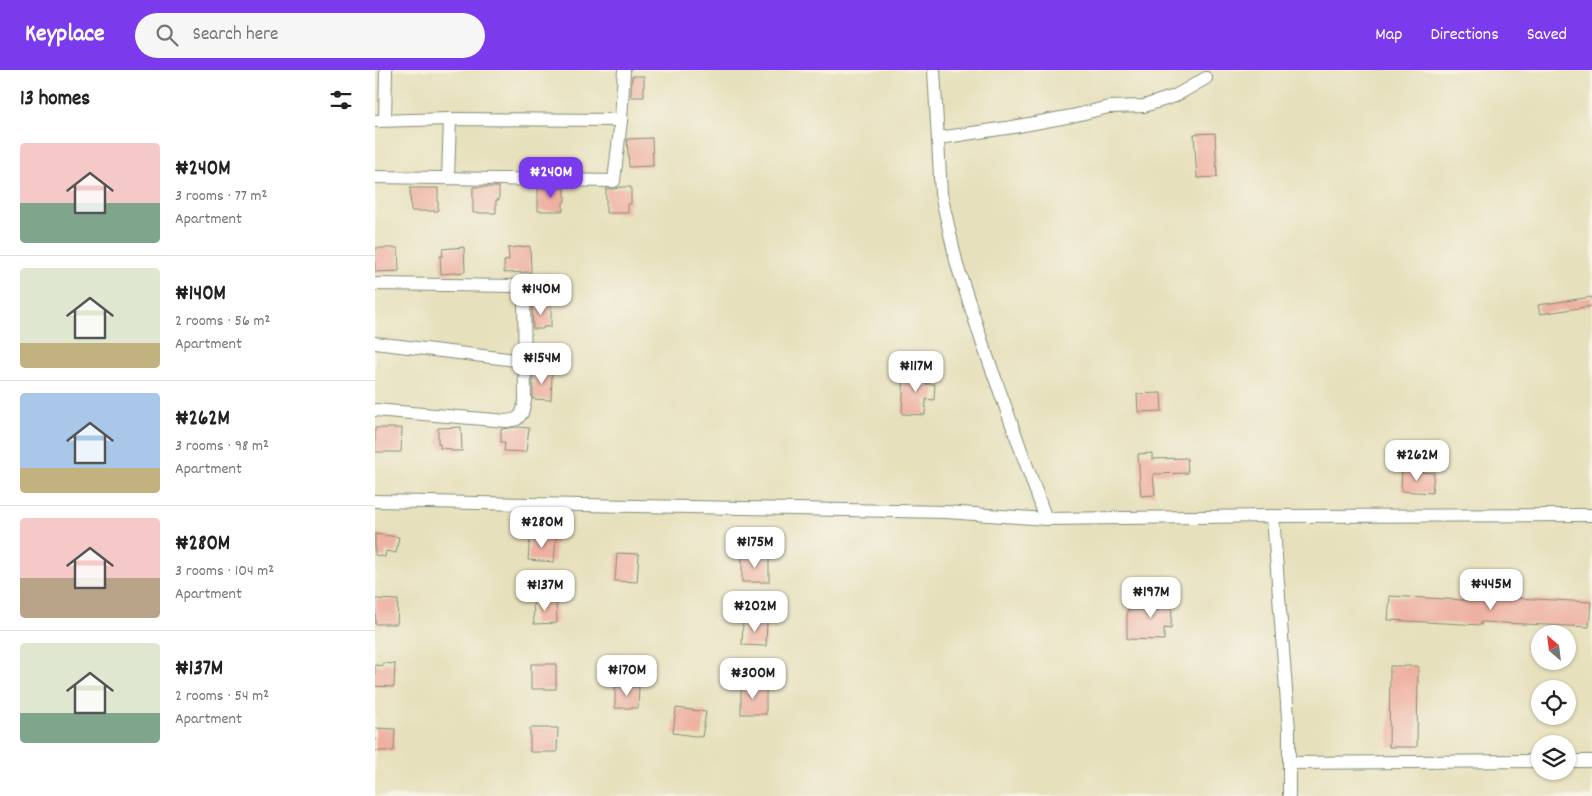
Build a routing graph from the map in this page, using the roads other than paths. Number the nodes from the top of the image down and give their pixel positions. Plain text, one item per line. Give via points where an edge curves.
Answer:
1 (386, 70) edge
2 (623, 70) edge
3 (934, 70) edge
4 (1206, 78) dead end
5 (450, 119) junction
6 (380, 120) edge
7 (621, 120) junction
8 (939, 138) junction
9 (375, 177) edge
10 (448, 178) junction
11 (375, 284) edge
12 (375, 343) edge
13 (524, 361) junction
14 (375, 410) edge
15 (375, 501) edge
16 (1592, 515) edge
17 (1273, 516) junction
18 (1046, 519) junction
19 (1576, 761) edge
20 (1592, 761) edge
21 (1531, 762) edge
22 (1289, 763) junction
23 (1289, 796) edge

1 - 6 street
2 - 7 street
3 - 8 street
4 - 8 street via 1175,96 1143,106 1109,107
5 - 6 street
5 - 7 street
5 - 10 street
7 - 10 street via 614,181
8 - 18 street via 941,194 957,265
9 - 10 street
11 - 13 street via 524,286
12 - 13 street
13 - 14 street via 525,401 517,419 507,421
15 - 18 street via 947,512
16 - 17 street
17 - 18 street
17 - 22 street
19 - 20 street
21 - 22 street
22 - 23 street

